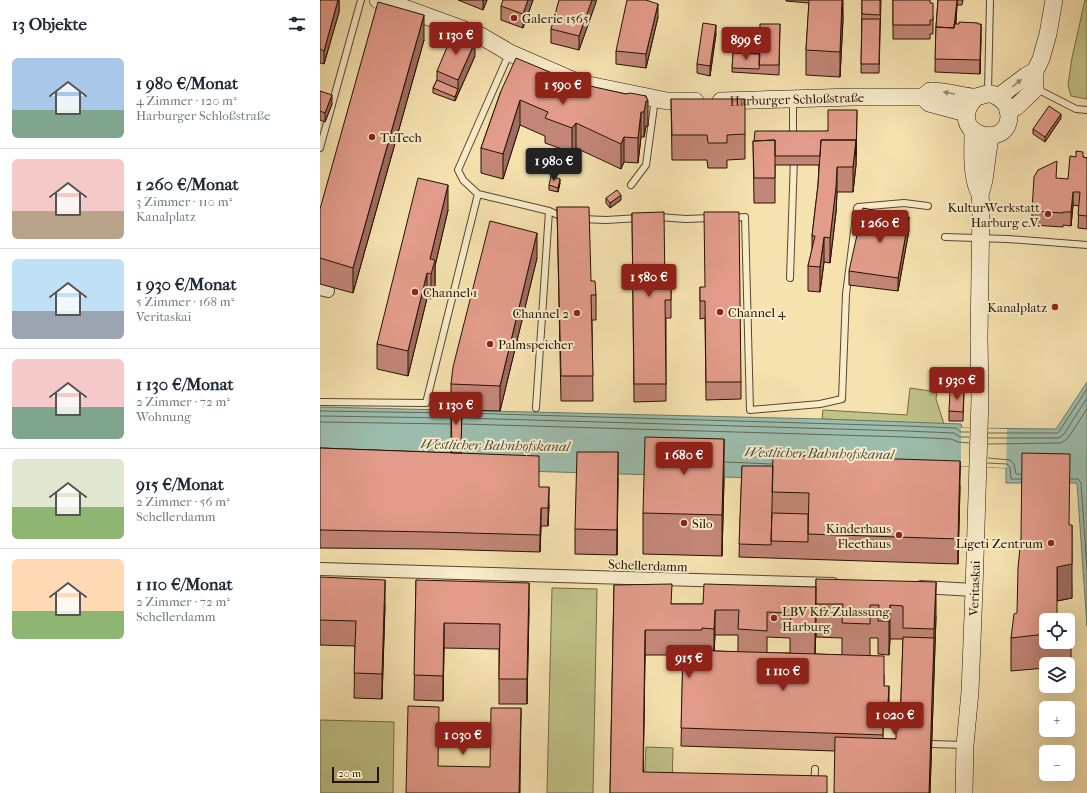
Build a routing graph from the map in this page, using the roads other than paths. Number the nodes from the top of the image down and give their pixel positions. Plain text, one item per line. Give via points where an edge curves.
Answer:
1 (361, 0) edge
2 (381, 0) edge
3 (990, 0) edge
4 (1054, 0) edge
5 (510, 52) junction
6 (1036, 71) junction
7 (1035, 89) junction
8 (988, 96) junction
9 (923, 97) junction
10 (655, 98) junction
11 (793, 99) junction
12 (1087, 110) edge
13 (1008, 111) junction
14 (966, 113) junction
15 (973, 130) junction
16 (990, 136) junction
17 (320, 148) edge
18 (630, 185) dead end
19 (478, 194) junction
20 (980, 195) junction
21 (928, 206) dead end
22 (549, 211) junction
23 (715, 218) edge
24 (723, 218) edge
25 (945, 237) dead end
26 (981, 238) junction
27 (1087, 245) edge
28 (790, 278) dead end
29 (320, 402) edge
30 (536, 408) dead end
31 (320, 569) edge
32 (848, 585) edge
33 (911, 587) edge
34 (974, 590) junction
35 (932, 744) edge
36 (965, 745) junction
37 (815, 769) dead end
38 (814, 793) edge
39 (964, 793) edge

1 - 17 lane
2 - 5 main road, Harburger Schloßstraße via 481,36
3 - 8 lane
4 - 6 main road via 1046,40
5 - 10 main road, Harburger Schloßstraße via 579,83
5 - 19 lane via 458,170 463,180
6 - 7 main road
8 -> 6 main road
7 - 12 lane via 1076,109
7 - 13 main road
8 -> 9 main road via 930,91
8 - 13 main road via 1002,99
8 - 14 main road via 970,104
9 - 11 main road, Harburger Schloßstraße
9 - 14 main road, Harburger Schloßstraße via 929,103
10 - 11 main road, Harburger Schloßstraße via 667,101
10 - 18 lane via 646,165
11 - 28 lane
13 - 16 main road via 1006,126 999,133
14 - 15 main road
15 - 16 main road via 981,135
15 - 20 main road via 975,180
16 - 20 main road
19 - 22 lane
19 - 29 lane via 426,403
20 - 26 main road
21 - 24 lane via 904,203 857,208 846,294 842,399 820,404 750,410 745,217
22 - 23 lane via 565,218 606,220 658,217
22 - 30 lane
25 - 26 lane
26 - 27 lane
26 - 34 main road, Veritaskai
31 - 32 street, Schellerdamm
33 - 34 street
34 - 36 main road, Veritaskai
35 - 36 lane
36 - 39 main road, Veritaskai
37 - 38 lane

